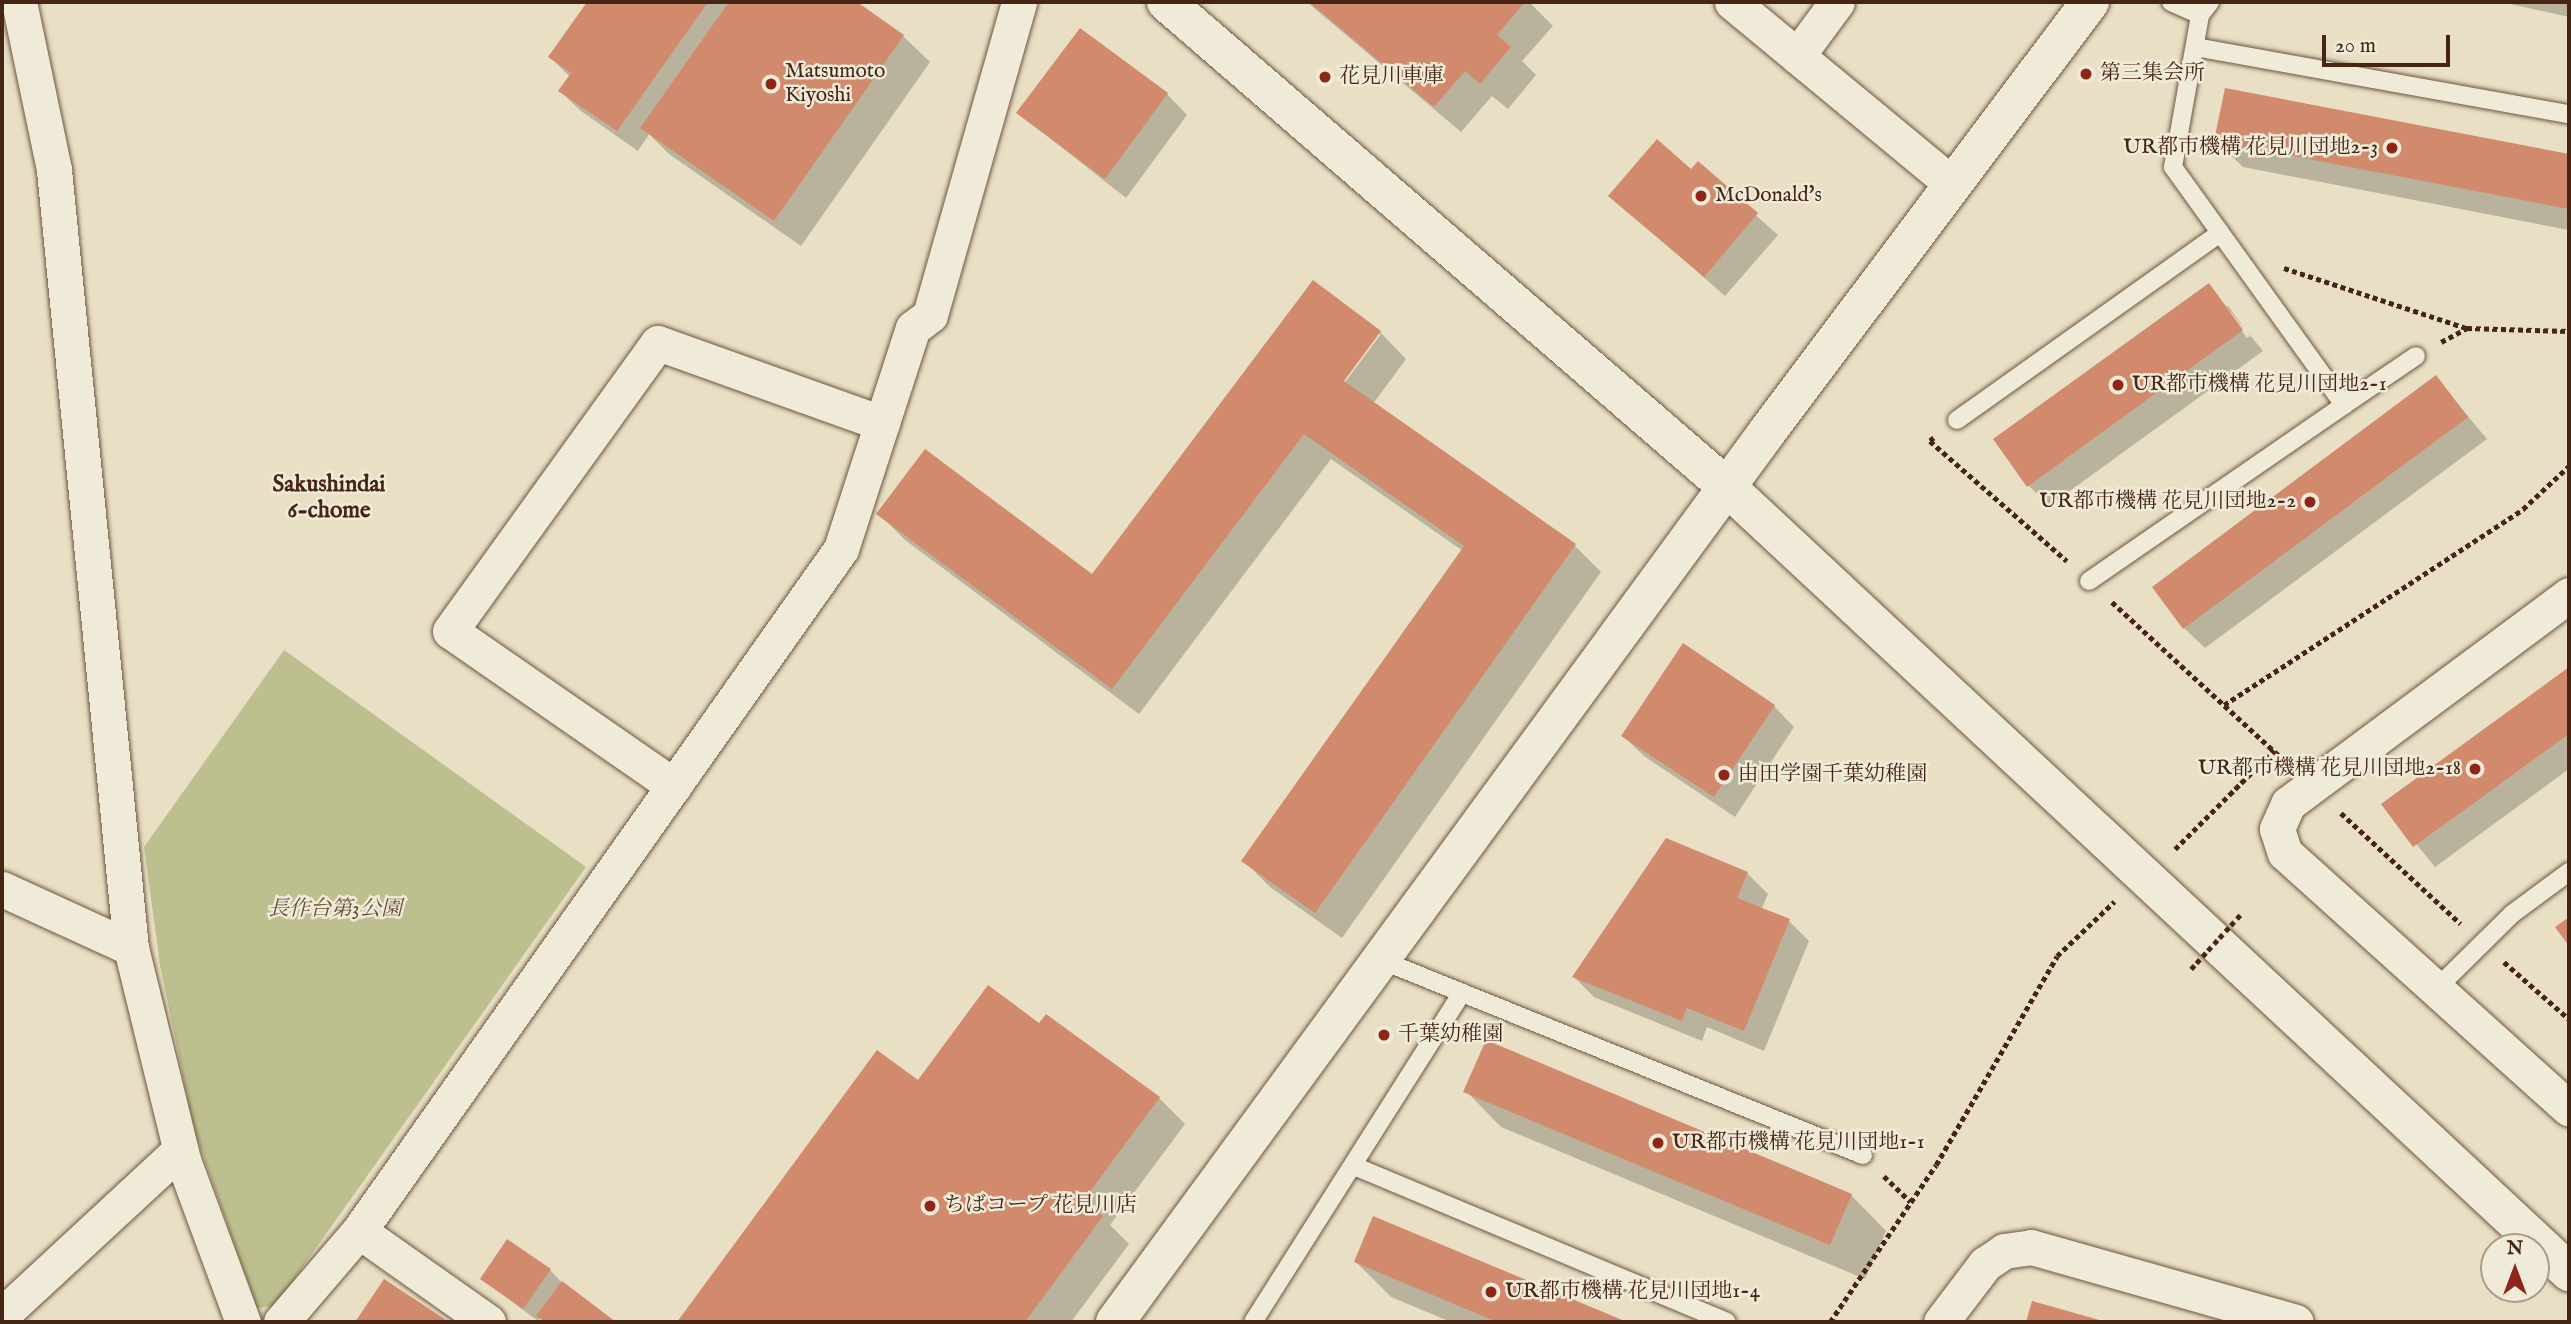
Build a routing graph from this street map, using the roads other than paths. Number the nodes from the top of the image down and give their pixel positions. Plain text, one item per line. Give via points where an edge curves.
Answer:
1 (19, 2) edge
2 (1019, 2) edge
3 (1167, 2) edge
4 (1732, 2) edge
5 (1837, 2) edge
6 (2090, 2) edge
7 (2171, 2) edge
8 (2205, 8) edge
9 (2194, 47) junction
10 (1797, 56) junction
11 (2569, 114) edge
12 (1952, 184) junction
13 (2220, 233) junction
14 (2416, 356) road end
15 (2344, 405) junction
16 (1957, 419) dead end
17 (882, 423) junction
18 (1727, 488) junction
19 (2089, 581) dead end
20 (2569, 595) edge
21 (674, 786) junction
22 (2569, 872) edge
23 (2, 889) edge
24 (131, 948) junction
25 (1381, 960) junction
26 (2436, 989) junction
27 (1462, 993) junction
28 (2569, 1109) edge
29 (180, 1150) junction
30 (1863, 1155) dead end
31 (1353, 1166) junction
32 (359, 1231) junction
33 (2569, 1272) edge
34 (2, 1315) edge
35 (243, 1322) edge
36 (281, 1322) edge
37 (488, 1322) edge
38 (1115, 1322) edge
39 (1253, 1322) edge
40 (1727, 1322) edge
41 (1941, 1322) edge
42 (2296, 1322) edge

1 - 24 street via 54,170
2 - 17 street via 930,315 913,328
3 - 18 street
4 - 10 street
5 - 10 street
6 - 12 street
7 - 8 lane
8 - 9 lane
9 - 11 lane
9 - 13 lane via 2173,167
10 - 12 street
12 - 18 street
13 - 15 lane
13 - 16 lane
14 - 15 lane
15 - 19 lane
17 - 21 street via 841,549
17 - 21 street via 658,342 450,631
18 - 25 street
18 - 33 street
20 - 26 street via 2288,804 2277,829 2285,853
21 - 32 street
22 - 26 lane via 2512,914
23 - 24 street
24 - 29 street
25 - 27 lane
25 - 38 street
26 - 28 street
27 - 30 lane
27 - 31 lane
29 - 34 street
29 - 35 street
31 - 39 lane
31 - 40 lane
32 - 36 street
32 - 37 street
41 - 42 street via 1985,1264 2004,1251 2031,1247

